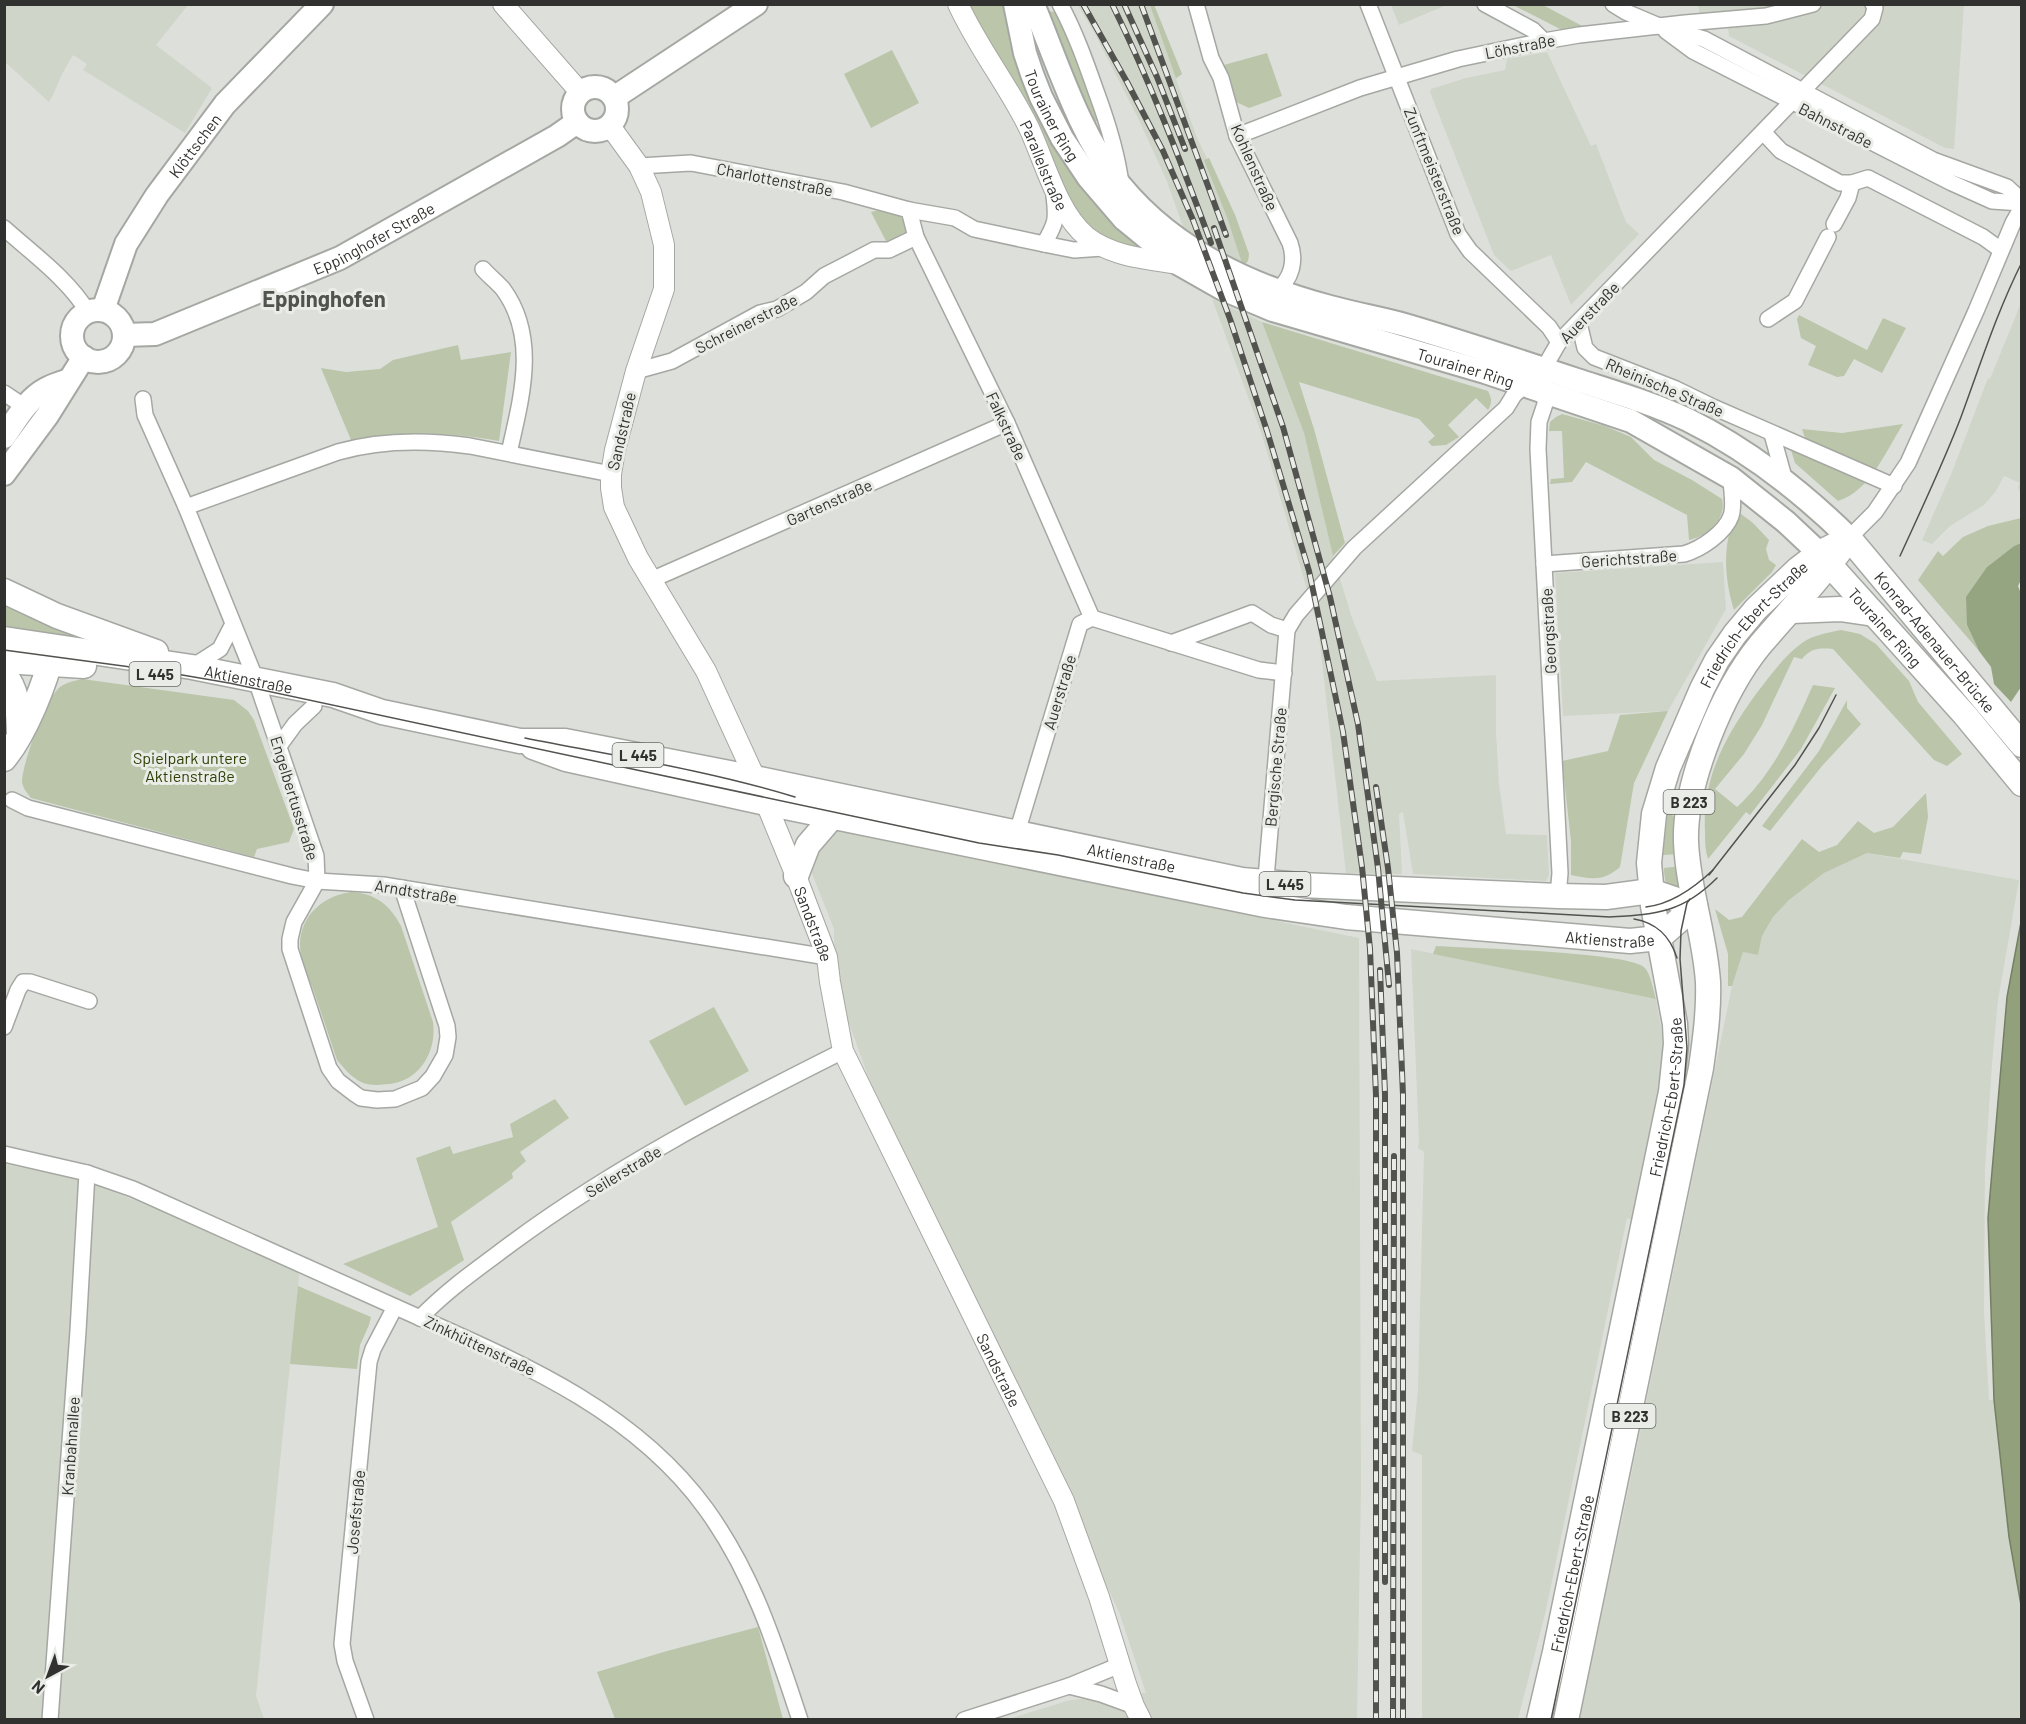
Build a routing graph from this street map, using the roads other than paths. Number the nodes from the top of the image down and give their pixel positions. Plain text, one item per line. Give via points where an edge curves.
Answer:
1 (322, 4) edge
2 (503, 4) edge
3 (756, 4) edge
4 (958, 4) edge
5 (1015, 4) edge
6 (1033, 4) edge
7 (1060, 4) edge
8 (1196, 4) edge
9 (1368, 4) edge
10 (1485, 4) edge
11 (1613, 4) edge
12 (1813, 4) edge
13 (1873, 4) edge
14 (1659, 26) junction
15 (1544, 40) junction
16 (1398, 77) junction
17 (1803, 90) junction
18 (580, 92) junction
19 (615, 97) junction
20 (1790, 102) junction
21 (577, 122) junction
22 (610, 126) junction
23 (1763, 132) junction
24 (1238, 135) junction
25 (639, 166) junction
26 (1957, 171) junction
27 (1052, 183) junction
28 (1852, 183) junction
29 (1121, 187) junction
30 (2022, 204) edge
31 (909, 210) junction
32 (4, 228) edge
33 (916, 237) junction
34 (1044, 244) junction
35 (1103, 248) junction
36 (2001, 250) junction
37 (1179, 264) junction
38 (483, 269) dead end
39 (1276, 291) junction
40 (95, 311) junction
41 (1768, 319) dead end
42 (1579, 323) junction
43 (124, 335) junction
44 (1559, 342) junction
45 (84, 357) junction
46 (1544, 368) junction
47 (636, 371) junction
48 (69, 381) junction
49 (1535, 389) junction
50 (4, 393) edge
51 (143, 399) dead end
52 (25, 407) junction
53 (1007, 423) junction
54 (1772, 434) junction
55 (4, 437) edge
56 (509, 453) junction
57 (4, 474) edge
58 (611, 474) junction
59 (1731, 478) junction
60 (1785, 481) junction
61 (1894, 486) junction
62 (186, 507) junction
63 (1849, 538) junction
64 (1824, 559) junction
65 (1544, 564) junction
66 (651, 580) junction
67 (4, 591) edge
68 (1792, 611) junction
69 (1874, 614) junction
70 (1092, 618) junction
71 (233, 624) junction
72 (1287, 630) junction
73 (4, 639) edge
74 (1171, 643) junction
75 (52, 655) junction
76 (4, 661) edge
77 (192, 667) junction
78 (4, 674) edge
79 (1284, 674) junction
80 (258, 687) junction
81 (314, 706) junction
82 (1974, 707) junction
83 (382, 712) junction
84 (20, 734) junction
85 (520, 741) junction
86 (2022, 745) edge
87 (279, 746) junction
88 (4, 759) edge
89 (755, 778) junction
90 (2022, 784) edge
91 (12, 800) dead end
92 (766, 803) junction
93 (833, 816) junction
94 (1013, 843) junction
95 (796, 876) junction
96 (317, 881) junction
97 (402, 888) junction
98 (1651, 891) junction
99 (1265, 893) junction
100 (1558, 896) junction
101 (1695, 906) junction
102 (1542, 934) junction
103 (1659, 938) junction
104 (827, 957) junction
105 (89, 1001) dead end
106 (4, 1027) edge
107 (843, 1051) junction
108 (4, 1154) edge
109 (87, 1173) junction
110 (395, 1307) junction
111 (425, 1313) junction
112 (1120, 1665) junction
113 (1070, 1686) junction
114 (1138, 1713) edge
115 (50, 1719) edge
116 (366, 1719) edge
117 (800, 1719) edge
118 (964, 1719) edge
119 (1539, 1719) edge
120 (1566, 1719) edge

1 - 40 main road, Klöttschen via 225,104 157,195 126,244 112,282
2 - 18 street
3 - 19 main road
4 - 27 street, Parallelstraße via 1030,129
5 - 37 main road, Tourainer Ring via 1032,74 1062,138 1088,177 1124,219
6 - 29 main road, Tourainer Ring via 1063,81 1106,166
7 - 29 street via 1078,39 1108,125 1118,158
8 - 24 street, Kohlenstraße
9 - 16 street, Zunftmeisterstraße
10 - 15 street
11 - 14 street, Bahnstraße
12 - 14 street, Löhstraße via 1766,16
13 - 17 street, Auerstraße via 1872,19
14 - 15 street, Löhstraße
14 - 17 street, Bahnstraße via 1704,39
14 - 20 street, Bahnstraße via 1693,51
15 - 16 street, Löhstraße
16 - 24 street, Löhstraße
16 - 44 street, Zunftmeisterstraße via 1464,244 1549,327
17 - 20 street, Auerstraße
17 - 26 street, Bahnstraße
18 - 19 main road via 592,86 605,88
18 - 21 main road via 574,101
19 - 22 main road via 618,107
20 - 23 street, Auerstraße
20 - 26 street, Bahnstraße
21 - 22 main road via 587,130 599,131
21 - 43 main road, Eppinghofer Straße via 340,258 156,334
22 - 25 street, Sandstraße
23 - 28 street via 1787,155 1840,183
23 - 42 street, Auerstraße
24 - 39 street, Kohlenstraße via 1294,255 1290,275
25 - 31 street, Charlottenstraße via 691,163 843,192
25 - 47 street, Sandstraße via 651,192 664,245 664,289
26 - 30 street, Bahnstraße via 2007,187
27 - 34 street via 1057,216
27 - 35 street, Parallelstraße via 1075,225
28 - 36 street via 1868,178 1883,184
28 - 41 street via 1795,301
29 - 39 main road, Tourainer Ring via 1189,247 1217,265
30 - 36 street, Friedrich-Ebert-Straße
31 - 33 street
31 - 34 street, Charlottenstraße via 955,218 974,229
32 - 40 street
33 - 47 street, Schreinerstraße via 889,250 864,255 824,276 777,309 760,313 672,361
33 - 53 street, Falkstraße
34 - 35 street, Charlottenstraße via 1074,250
35 - 37 street, Parallelstraße
36 - 61 street, Friedrich-Ebert-Straße
37 - 49 main road, Tourainer Ring via 1223,290 1274,310
38 - 56 street via 503,289 524,340 526,363
39 - 46 main road, Tourainer Ring via 1402,324
40 - 43 main road via 116,317
40 - 45 main road via 75,324 72,337
42 - 44 street, Auerstraße
42 - 54 street, Rheinische Straße via 1585,348 1594,357 1676,389
43 - 45 main road via 120,350 110,359 96,362
44 - 46 street, Auerstraße
45 - 48 main road
46 - 49 street, Auerstraße
46 - 60 main road, Tourainer Ring via 1688,420
47 - 58 street, Sandstraße
48 - 52 main road via 46,389
48 - 57 main road
49 - 59 main road, Tourainer Ring via 1631,421
49 - 65 street, Georgstraße via 1545,404 1539,422 1538,449
49 - 72 street, Auerstraße via 1514,395 1506,408 1354,548
50 - 52 street
51 - 62 street, Engelbertusstraße via 145,415
52 - 55 main road
53 - 66 street, Gartenstraße
53 - 70 street, Falkstraße
54 - 60 street
54 - 61 street, Rheinische Straße
56 - 58 street
56 - 62 street via 425,442 352,448
58 - 66 street, Sandstraße via 614,507
59 - 64 main road, Tourainer Ring
59 - 65 street, Gerichtstraße via 1729,520 1716,536 1694,552
60 - 63 main road, Tourainer Ring
61 - 63 street, Friedrich-Ebert-Straße
62 - 71 street, Engelbertusstraße
63 - 64 main road, Friedrich-Ebert-Straße / B 223
63 - 82 main road, Konrad-Adenauer-Brücke
64 - 68 main road, Friedrich-Ebert-Straße
64 - 69 main road, Tourainer Ring
64 - 98 main road, Friedrich-Ebert-Straße / B 223 via 1798,569 1756,609 1717,660 1668,768 1654,814 1649,862
65 - 100 street, Georgstraße
66 - 89 street, Sandstraße via 706,671
67 - 77 main road via 57,616
68 - 69 main road via 1840,609
68 - 101 main road, Friedrich-Ebert-Straße / B 223 via 1759,646 1724,703 1692,786 1686,841
69 - 82 main road, Tourainer Ring
70 - 74 street
70 - 94 street, Auerstraße via 1080,624
71 - 77 street via 220,649
71 - 80 street, Engelbertusstraße
72 - 74 street via 1252,613
72 - 79 street, Bergische Straße
73 - 75 main road, Aktienstraße / L 445
74 - 79 street
75 - 76 main road, Aktienstraße / L 445
75 - 77 main road, Aktienstraße / L 445
75 - 80 main road, Aktienstraße / L 445
75 - 84 main road via 33,710
77 - 80 main road, Aktienstraße / L 445
78 - 84 main road via 16,697
79 - 99 street, Bergische Straße
80 - 81 main road, Aktienstraße / L 445
80 - 83 main road, Aktienstraße / L 445 via 333,695
80 - 87 street, Engelbertusstraße
81 - 83 main road, Aktienstraße / L 445
81 - 87 street
82 - 86 main road, Konrad-Adenauer-Brücke
82 - 90 main road, Konrad-Adenauer-Brücke
83 - 85 main road, Aktienstraße / L 445
84 - 88 main road
85 - 89 main road, Aktienstraße / L 445 via 565,741
85 - 92 main road, Aktienstraße / L 445 via 566,759
87 - 96 street, Engelbertusstraße via 316,856
89 - 92 street, Sandstraße
89 - 94 main road, Aktienstraße / L 445
91 - 96 street, Arndtstraße via 28,808
92 - 93 main road, Aktienstraße / L 445
92 - 95 street, Sandstraße
93 - 94 main road, Aktienstraße / L 445
93 - 95 main road via 808,845
94 - 99 main road, Aktienstraße / L 445 via 1066,842 1242,880
95 - 104 street, Sandstraße
96 - 97 street, Arndtstraße
96 - 97 street, Engelbertusstraße via 292,927 293,960 328,1068 348,1090 377,1100 395,1099 422,1088 433,1076 447,1046 447,1026
97 - 104 street, Arndtstraße
98 - 100 main road, Aktienstraße / L 445 via 1606,897
98 - 101 main road, Aktienstraße / L 445
98 - 103 main road, Friedrich-Ebert-Straße / B 223
99 - 100 main road, Aktienstraße / L 445
99 - 102 main road, Aktienstraße / L 445 via 1346,917
100 - 102 main road
101 - 103 main road, Aktienstraße
101 - 120 main road, Friedrich-Ebert-Straße / B 223 via 1708,982 1701,1068
102 - 103 main road, Aktienstraße / L 445 via 1630,941
103 - 119 main road, Friedrich-Ebert-Straße / B 223 via 1675,1024 1671,1092
104 - 107 street, Sandstraße
105 - 106 street via 23,982
107 - 111 street, Seilerstraße via 630,1164 526,1233
107 - 112 street, Sandstraße via 1064,1501
108 - 109 street, Zinkhüttenstraße
109 - 110 street, Zinkhüttenstraße via 133,1189
109 - 115 street, Kranbahnallee
110 - 111 street, Zinkhüttenstraße
110 - 116 street, Josefstraße via 369,1362 342,1644
111 - 117 street, Zinkhüttenstraße via 572,1392 628,1430 674,1472 705,1509 744,1569 767,1621
112 - 113 street
112 - 114 street, Sandstraße
113 - 114 street via 1101,1694
113 - 118 street

